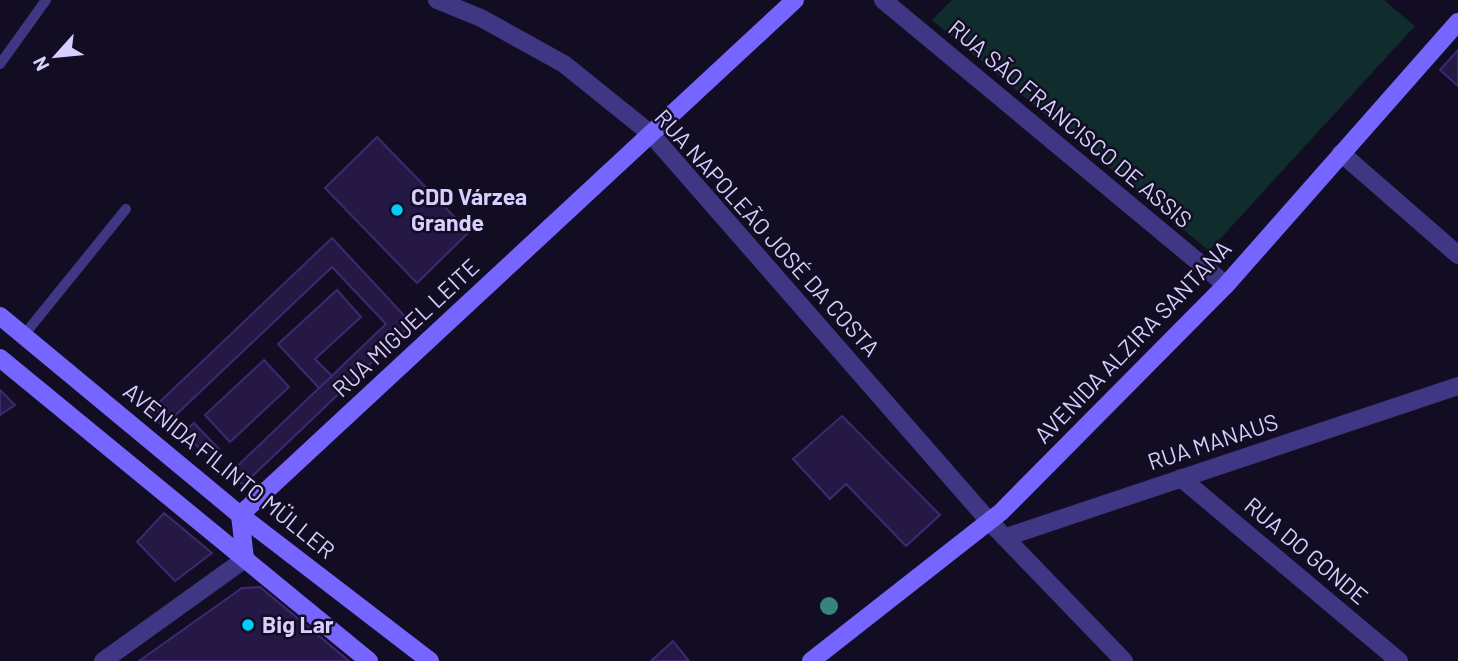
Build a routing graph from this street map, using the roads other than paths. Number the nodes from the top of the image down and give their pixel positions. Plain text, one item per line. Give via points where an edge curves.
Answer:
1 (46, 0) edge
2 (437, 0) edge
3 (795, 0) edge
4 (883, 0) edge
5 (1458, 22) edge
6 (0, 64) edge
7 (651, 134) junction
8 (1340, 153) junction
9 (127, 209) dead end
10 (1458, 255) edge
11 (1226, 285) junction
12 (0, 316) edge
13 (24, 335) junction
14 (0, 358) edge
15 (1458, 386) edge
16 (1181, 478) junction
17 (240, 515) junction
18 (989, 521) junction
19 (1006, 537) junction
20 (244, 559) junction
21 (103, 661) edge
22 (369, 661) edge
23 (430, 661) edge
24 (810, 661) edge
25 (1124, 661) edge
26 (1399, 661) edge

1 - 6 lane
2 - 7 street, RUA NAPOLEÃO JOSÉ DA COSTA via 481,18 564,64
3 - 7 main road, RUA MIGUEL LEITE
4 - 11 street, RUA SÃO FRANCISCO DE ASSIS
5 - 8 main road, AVENIDA ALZIRA SANTANA
7 - 17 main road, RUA MIGUEL LEITE
7 - 18 street, RUA NAPOLEÃO JOSÉ DA COSTA
8 - 10 street
8 - 11 main road, AVENIDA ALZIRA SANTANA
9 - 13 lane
11 - 18 main road, AVENIDA ALZIRA SANTANA
12 - 13 main road, AVENIDA FILINTO MÜLLER
13 - 17 main road, AVENIDA FILINTO MÜLLER
14 - 20 main road
15 - 16 street, RUA MANAUS
16 - 19 street, RUA MANAUS
16 - 26 street, RUA DO GONDE
17 - 20 main road
17 - 23 main road, AVENIDA FILINTO MÜLLER
18 - 19 street
18 - 24 main road, AVENIDA ALZIRA SANTANA
19 - 25 street
20 - 21 street
20 - 22 main road

